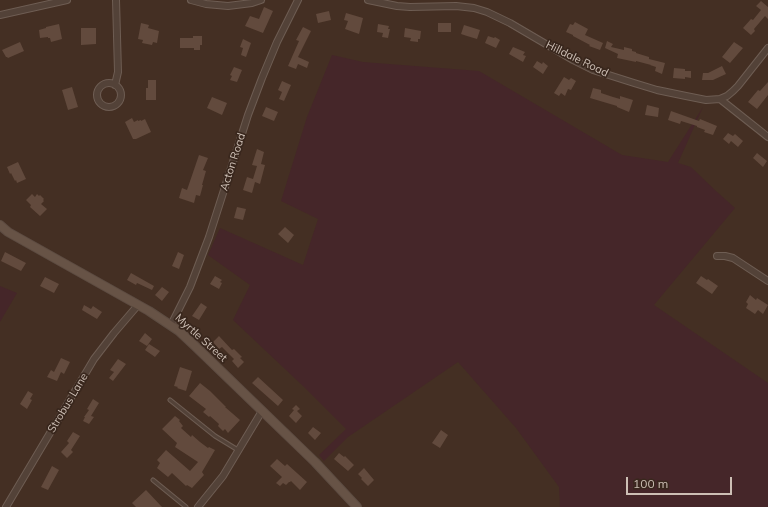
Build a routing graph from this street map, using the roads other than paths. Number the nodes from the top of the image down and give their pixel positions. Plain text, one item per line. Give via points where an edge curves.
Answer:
1 (67, 0) edge
2 (116, 0) edge
3 (191, 0) edge
4 (261, 0) edge
5 (298, 0) edge
6 (368, 0) edge
7 (0, 15) edge
8 (768, 48) edge
9 (115, 85) dead end
10 (720, 99) junction
11 (768, 137) edge
12 (0, 225) edge
13 (717, 256) dead end
14 (768, 281) edge
15 (138, 305) junction
16 (171, 325) junction
17 (170, 400) dead end
18 (262, 411) junction
19 (238, 450) junction
20 (153, 480) dead end
21 (6, 507) edge
22 (186, 507) edge
23 (198, 507) edge
24 (357, 507) edge

1 - 7 street
2 - 9 street via 118,72
3 - 4 street via 228,6
5 - 16 street, Acton Road via 262,78 245,122 209,237 190,287
6 - 10 street, Hilldale Road via 410,7 474,8 510,23 573,60 600,72 679,95 706,100
8 - 10 street via 738,86
10 - 11 street
12 - 15 street, Myrtle Street via 8,232
13 - 14 street via 733,258
15 - 16 street, Myrtle Street
15 - 21 street, Strobus Lane via 94,358
16 - 18 street, Myrtle Street
17 - 19 lane via 215,436
18 - 19 street
18 - 24 street, Myrtle Street
19 - 23 street via 217,484
20 - 22 lane

